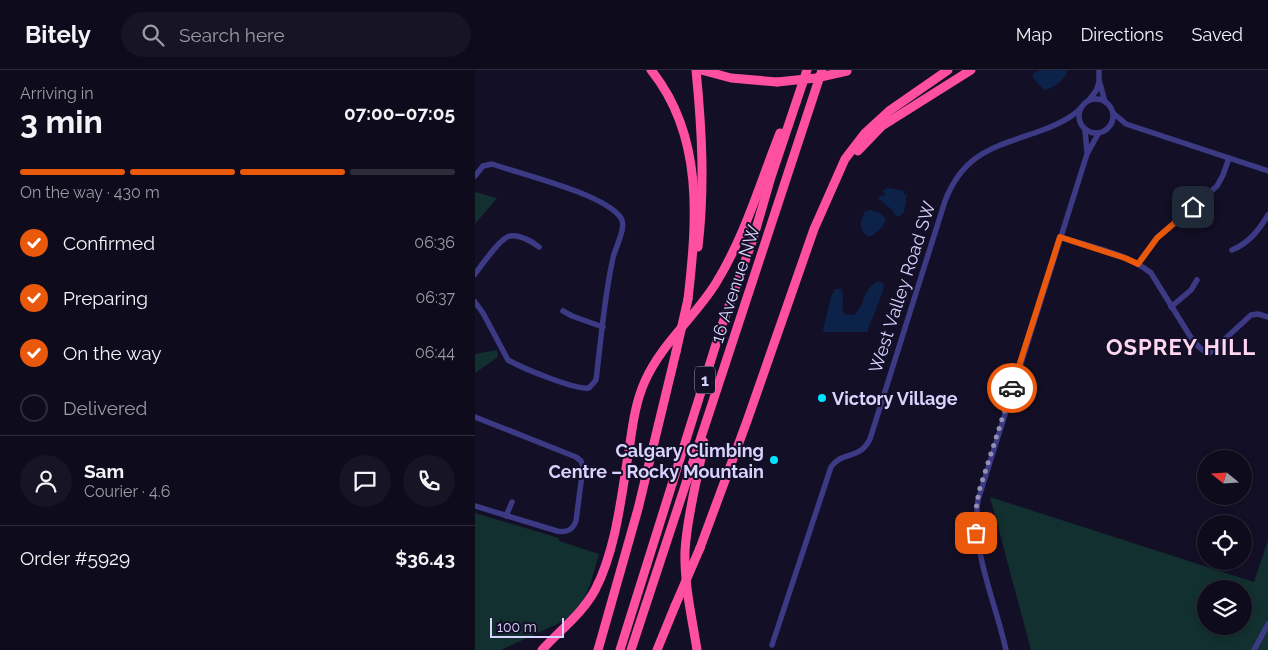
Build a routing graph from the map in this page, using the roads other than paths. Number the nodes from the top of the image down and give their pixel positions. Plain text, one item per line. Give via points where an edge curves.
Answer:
1 (651, 70) edge
2 (696, 70) edge
3 (701, 70) edge
4 (807, 70) edge
5 (822, 70) edge
6 (848, 70) edge
7 (948, 70) edge
8 (971, 70) edge
9 (1099, 70) edge
10 (1099, 80) junction
11 (1088, 101) junction
12 (1105, 102) junction
13 (1080, 109) junction
14 (793, 111) junction
15 (1113, 113) junction
16 (1062, 122) junction
17 (1126, 124) junction
18 (1110, 127) junction
19 (1083, 129) junction
20 (1098, 134) junction
21 (1087, 154) junction
22 (1229, 158) junction
23 (1268, 171) edge
24 (475, 176) edge
25 (834, 181) junction
26 (1268, 215) edge
27 (1060, 237) junction
28 (539, 247) dead end
29 (1232, 250) dead end
30 (1138, 264) junction
31 (475, 274) edge
32 (1197, 280) dead end
33 (688, 299) junction
34 (475, 302) edge
35 (1171, 307) junction
36 (563, 311) dead end
37 (1268, 317) edge
38 (603, 327) junction
39 (710, 412) junction
40 (475, 417) edge
41 (512, 502) dead end
42 (475, 506) edge
43 (507, 516) junction
44 (609, 611) junction
45 (693, 622) junction
46 (1268, 624) edge
47 (772, 645) dead end
48 (658, 649) edge
49 (542, 650) edge
50 (594, 650) edge
51 (599, 650) edge
52 (620, 650) edge
53 (631, 650) edge
54 (697, 650) edge
55 (702, 650) edge
56 (1006, 650) edge
57 (1254, 650) edge

1 - 33 highway via 679,116 690,155 693,251
2 - 33 highway via 703,180 697,256
3 - 6 highway, bridge via 753,81 777,82 816,78
4 - 14 highway, 16 Avenue NW / 1
5 - 39 highway, 16 Avenue NW / 1
7 - 25 highway via 889,111 865,133 845,159
8 - 25 highway via 882,126
9 - 10 street
10 - 11 street
10 - 12 street
11 - 12 street via 1099,99
11 - 13 street
12 - 15 street
13 - 16 street, West Valley Road SW
13 - 19 street via 1078,119
14 - 49 highway via 782,127 728,262 715,284 659,356 645,381 633,422 612,545 600,579 575,617
14 - 52 highway, 16 Avenue NW / 1
15 - 17 street
15 - 18 street
16 - 19 street via 1077,123
16 - 47 street, West Valley Road SW via 981,155 963,168 953,182 870,439 859,453 839,459 831,467
17 - 18 street
17 - 22 street
18 - 20 street
19 - 20 street
19 - 21 street
20 - 21 street
21 - 27 street
22 - 23 street
22 - 30 street via 1217,186 1157,238
24 - 38 street via 483,166 492,164 591,197 604,203 621,219 623,228 613,258
25 - 48 highway, bridge via 700,548
26 - 29 street via 1245,243
27 - 30 street
27 - 56 street via 977,500 978,545
28 - 31 street via 513,236 505,237
30 - 35 street via 1151,273
32 - 35 street via 1191,290
33 - 44 highway, bridge via 638,509
34 - 38 street via 508,360 583,388 596,380
35 - 37 street via 1190,336 1209,353 1251,315
36 - 38 street
39 - 45 highway via 685,552
39 - 53 highway, 16 Avenue NW / 1
40 - 43 street via 582,462 574,526 570,530 561,532
41 - 43 street
42 - 43 street
44 - 50 highway
44 - 51 highway
45 - 54 highway
45 - 55 highway
46 - 57 street

